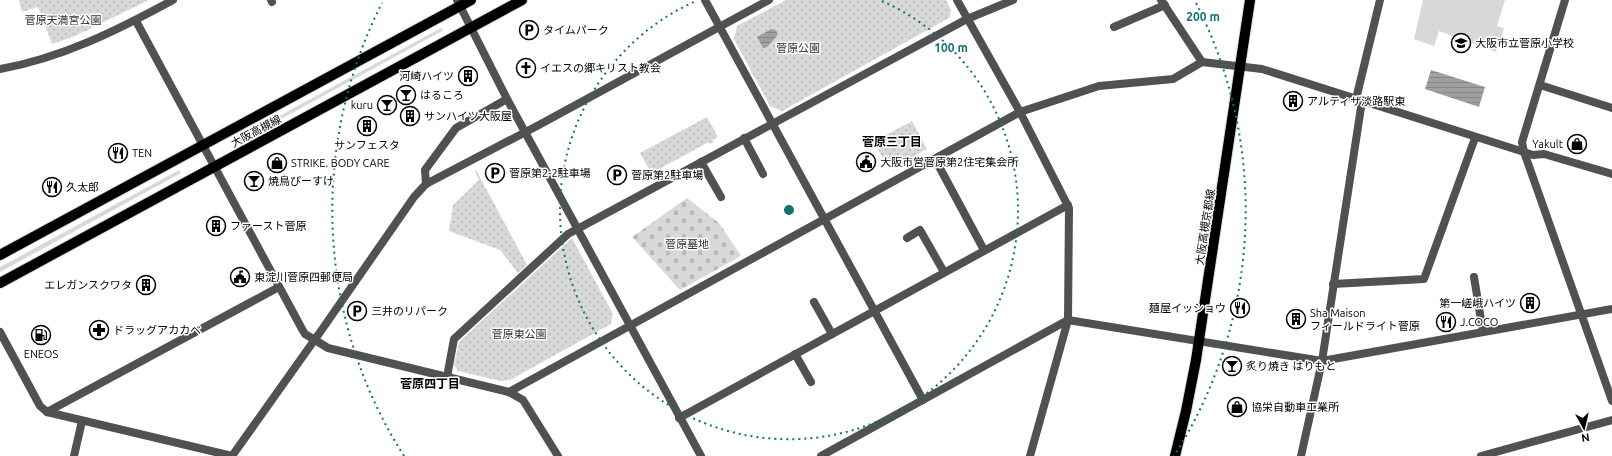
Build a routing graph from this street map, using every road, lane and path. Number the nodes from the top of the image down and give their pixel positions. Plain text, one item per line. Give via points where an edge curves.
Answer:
1 (173, 0) edge
2 (471, 0) edge
3 (522, 0) edge
4 (705, 0) edge
5 (769, 0) edge
6 (957, 0) edge
7 (1014, 0) edge
8 (1250, 0) edge
9 (1380, 0) edge
10 (1566, 0) edge
11 (1163, 2) edge
12 (458, 3) edge
13 (967, 19) junction
14 (136, 21) junction
15 (720, 27) junction
16 (1114, 27) dead end
17 (470, 28) junction
18 (1202, 62) junction
19 (1240, 68) junction
20 (0, 69) edge
21 (1540, 85) junction
22 (507, 99) junction
23 (1359, 100) junction
24 (1612, 108) edge
25 (1020, 112) junction
26 (773, 123) junction
27 (525, 131) junction
28 (744, 138) junction
29 (1475, 138) junction
30 (204, 145) junction
31 (1524, 152) junction
32 (935, 159) junction
33 (701, 162) junction
34 (214, 168) junction
35 (763, 174) dead end
36 (1612, 174) edge
37 (426, 184) junction
38 (721, 197) dead end
39 (1068, 205) junction
40 (825, 220) junction
41 (578, 228) junction
42 (908, 238) dead end
43 (984, 250) junction
44 (0, 256) edge
45 (944, 272) junction
46 (1474, 277) dead end
47 (0, 283) edge
48 (1334, 284) junction
49 (278, 287) junction
50 (814, 302) dead end
51 (1612, 309) edge
52 (875, 311) junction
53 (1581, 314) junction
54 (1068, 320) junction
55 (629, 326) junction
56 (0, 332) edge
57 (1483, 332) junction
58 (832, 334) junction
59 (315, 340) junction
60 (1199, 341) junction
61 (795, 354) junction
62 (1322, 361) junction
63 (447, 377) junction
64 (811, 382) dead end
65 (509, 392) junction
66 (923, 400) junction
67 (1612, 400) edge
68 (47, 412) junction
69 (679, 418) junction
70 (1612, 420) edge
71 (82, 421) junction
72 (74, 456) edge
73 (232, 456) edge
74 (558, 456) edge
75 (701, 456) edge
76 (820, 456) edge
77 (1030, 456) edge
78 (1175, 456) edge
79 (1301, 456) edge
80 (1482, 456) edge

1 - 14 street
2 - 12 main road, 大阪高槻線
3 - 17 main road, 大阪高槻線
4 - 15 street
5 - 15 street
6 - 13 street
7 - 13 street
8 - 19 main road, 大阪高槻京都線
9 - 23 street
10 - 21 street
11 - 16 street
11 - 18 street
12 - 17 street
12 - 30 main road, 大阪高槻線
13 - 25 street
13 - 26 street
14 - 20 street via 77,48 20,66
14 - 30 street
15 - 26 street
15 - 27 street
17 - 22 street
17 - 34 main road, 大阪高槻線
18 - 19 street
18 - 25 street via 1173,79 1099,86
19 - 23 street via 1262,69
19 - 60 main road, 大阪高槻京都線
21 - 24 street
21 - 31 street via 1522,142
22 - 27 street
22 - 37 street via 456,128 425,170
23 - 29 street
23 - 48 street
25 - 32 street
25 - 39 street
26 - 28 street
26 - 40 street
27 - 37 street
27 - 41 street
28 - 33 street
28 - 35 street
29 - 31 street
29 - 48 street via 1424,279
30 - 34 street
30 - 44 main road, 大阪高槻線
31 - 36 street via 1533,155 1544,154
31 - 53 street
32 - 40 street
32 - 43 street
33 - 38 street
33 - 41 street
34 - 47 main road, 大阪高槻線
34 - 49 street
37 - 59 street via 414,197
39 - 43 street
39 - 54 street
40 - 52 street
40 - 55 street
41 - 55 street
41 - 63 street via 568,234 454,339
42 - 45 street via 920,230
43 - 45 street
45 - 52 street
46 - 57 street
48 - 62 street
49 - 59 street via 305,334
49 - 68 street
50 - 58 street
51 - 53 street
52 - 58 street
52 - 66 street
53 - 57 street
53 - 67 street
54 - 60 street
54 - 66 street
54 - 77 street
55 - 65 street
55 - 69 street
56 - 68 street via 40,406
57 - 62 street
58 - 61 street
59 - 63 street via 328,348
59 - 73 street
60 - 62 street
60 - 78 main road, 大阪高槻京都線
61 - 64 street
61 - 69 street
62 - 79 street
63 - 65 street
65 - 74 street via 523,400
66 - 76 street
68 - 71 street
69 - 75 street
70 - 80 street
71 - 72 street
71 - 73 street

